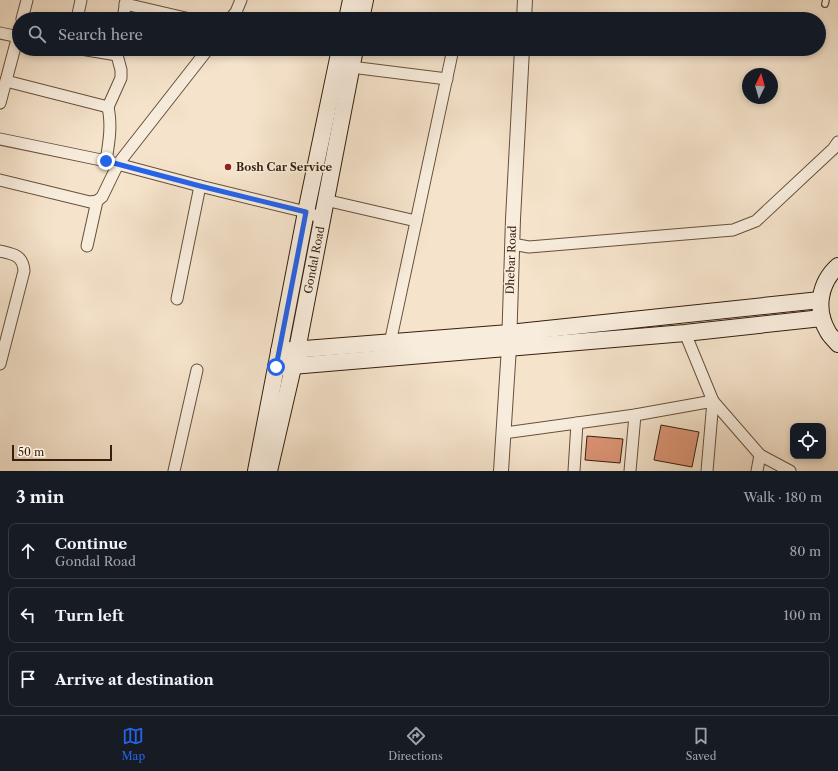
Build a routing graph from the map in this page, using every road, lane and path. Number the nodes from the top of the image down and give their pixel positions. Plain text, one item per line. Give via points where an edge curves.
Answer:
1 (27, 0) edge
2 (81, 0) edge
3 (241, 0) edge
4 (351, 0) edge
5 (365, 0) edge
6 (525, 0) edge
7 (126, 2) edge
8 (24, 12) edge
9 (78, 12) edge
10 (124, 12) edge
11 (164, 12) edge
12 (236, 12) edge
13 (348, 12) edge
14 (362, 12) edge
15 (524, 12) edge
16 (0, 33) edge
17 (12, 34) edge
18 (13, 56) edge
19 (118, 56) edge
20 (203, 56) edge
21 (339, 56) edge
22 (353, 56) edge
23 (451, 56) edge
24 (522, 56) edge
25 (351, 67) junction
26 (446, 79) junction
27 (6, 81) junction
28 (0, 103) edge
29 (108, 107) junction
30 (0, 139) edge
31 (838, 142) edge
32 (106, 161) junction
33 (118, 164) junction
34 (0, 180) edge
35 (200, 186) junction
36 (325, 200) junction
37 (97, 201) junction
38 (306, 212) junction
39 (322, 218) junction
40 (416, 221) junction
41 (512, 244) junction
42 (86, 246) dead end
43 (0, 250) edge
44 (838, 266) edge
45 (177, 299) dead end
46 (820, 300) junction
47 (822, 318) junction
48 (685, 333) junction
49 (509, 340) junction
50 (390, 343) junction
51 (838, 344) edge
52 (297, 350) junction
53 (282, 362) junction
54 (0, 364) edge
55 (197, 370) dead end
56 (713, 401) junction
57 (635, 415) junction
58 (577, 423) junction
59 (504, 433) junction
60 (760, 455) junction
61 (174, 471) edge
62 (256, 471) edge
63 (269, 471) edge
64 (501, 471) edge
65 (574, 471) edge
66 (630, 471) edge
67 (707, 471) edge
68 (757, 471) edge
69 (790, 471) edge

1 - 8 street
2 - 9 street
3 - 12 street
4 - 13 main road
5 - 14 main road
6 - 15 street
7 - 10 street
7 - 11 street
16 - 17 street
18 - 27 street
19 - 29 street via 121,78
20 - 33 street
21 - 38 main road, Gondal Road
22 - 25 main road, Gondal Road
23 - 26 street
24 - 41 street, Dhebar Road
25 - 26 street
25 - 36 main road, Gondal Road
26 - 40 street
27 - 28 street
27 - 29 street
29 - 32 street via 110,135
30 - 32 street
31 - 41 street via 768,211 756,221 733,230 529,247
32 - 33 street
33 - 35 street
33 - 37 street via 102,197
34 - 37 street via 90,202
35 - 38 street
35 - 45 street
36 - 39 main road, Gondal Road
36 - 40 street
37 - 42 street
38 - 39 street
38 - 53 main road, Gondal Road
39 - 52 main road, Gondal Road
40 - 50 street
41 - 49 street, Dhebar Road
43 - 54 street via 19,257 24,264 24,271
44 - 46 main road via 824,285
46 - 47 main road
46 - 49 main road
47 - 48 main road
47 - 51 main road via 828,333
48 - 49 main road
48 - 56 street
49 - 50 main road
49 - 53 main road
49 - 59 street, Dhebar Road
50 - 52 main road
52 - 53 main road, Gondal Road
53 - 62 main road, Gondal Road
53 - 63 main road, Gondal Road
55 - 61 street
56 - 57 street
56 - 60 street
56 - 67 street
57 - 58 street
57 - 66 street
58 - 59 street
58 - 65 street
59 - 64 street, Dhebar Road
60 - 68 street
60 - 69 street

